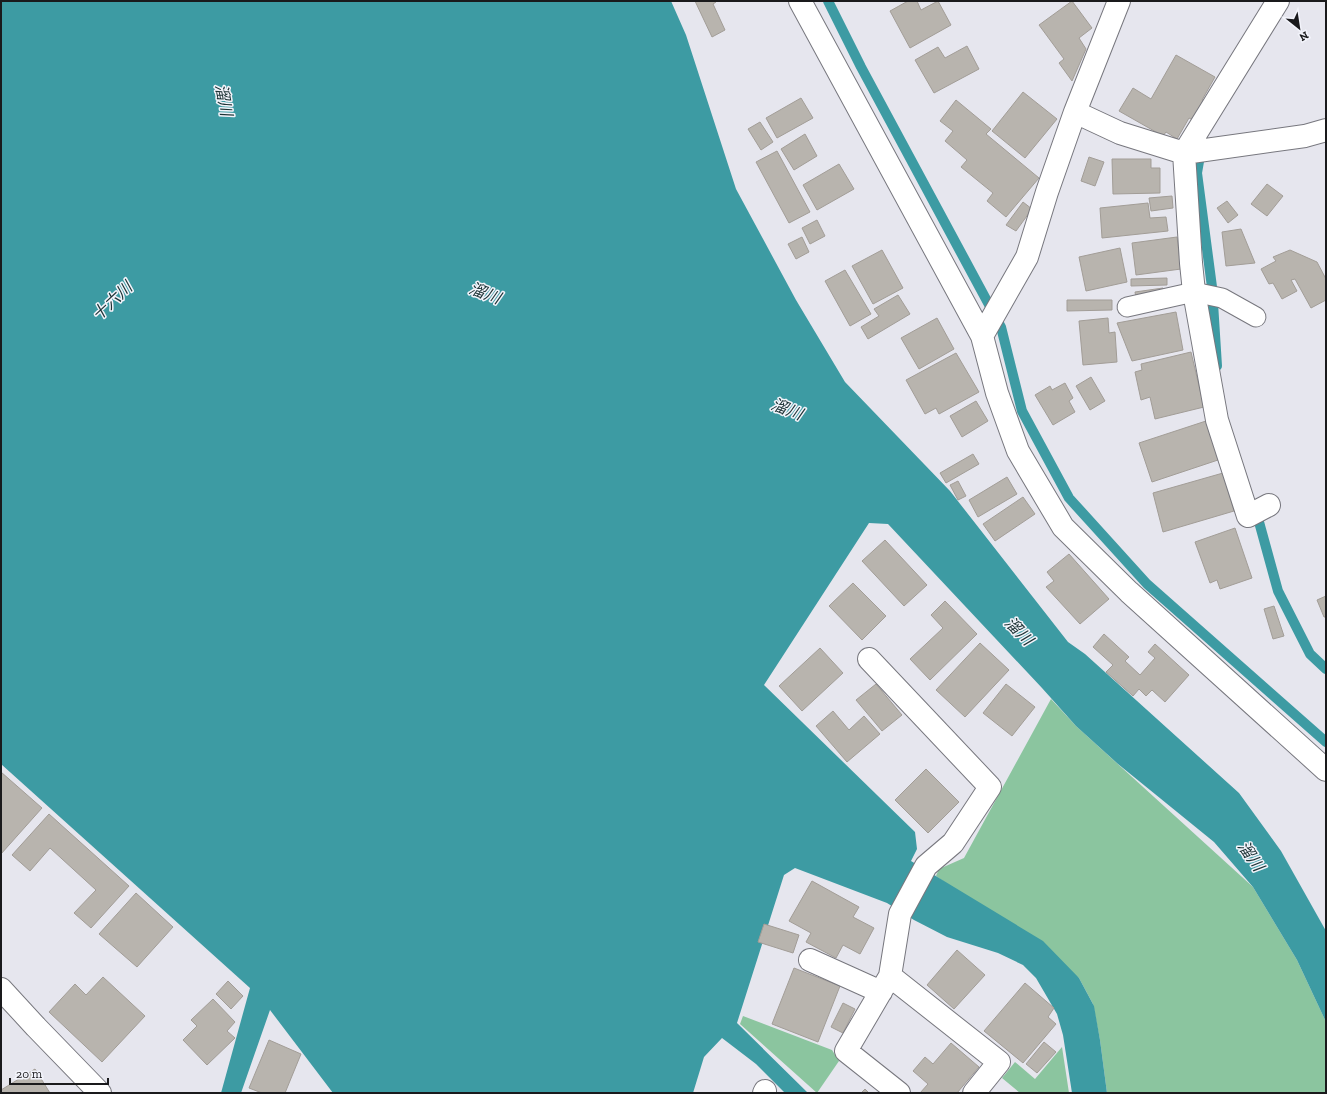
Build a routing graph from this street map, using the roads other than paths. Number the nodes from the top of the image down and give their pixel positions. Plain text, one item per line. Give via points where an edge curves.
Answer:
1 (800, 1) edge
2 (1119, 1) edge
3 (1278, 1) edge
4 (1075, 112) junction
5 (1326, 130) edge
6 (1194, 151) junction
7 (1204, 294) junction
8 (1127, 306) dead end
9 (1256, 318) dead end
10 (982, 336) junction
11 (1262, 509) dead end
12 (869, 659) dead end
13 (1324, 764) edge
14 (810, 960) dead end
15 (885, 984) junction
16 (1, 990) edge
17 (100, 1093) edge
18 (899, 1093) edge
19 (974, 1093) edge

1 - 10 street
2 - 4 street
3 - 6 street
4 - 6 street via 1120,133
4 - 10 street via 1027,256
5 - 6 street via 1305,136
6 - 7 street via 1191,263
7 - 8 lane
7 - 9 lane via 1222,298
7 - 11 street via 1218,420
10 - 13 street via 997,393 1018,450 1063,527 1129,592
12 - 15 street via 990,787 953,843 926,866 900,914
14 - 15 street
15 - 18 street via 846,1051
15 - 19 street via 999,1062
16 - 17 street

